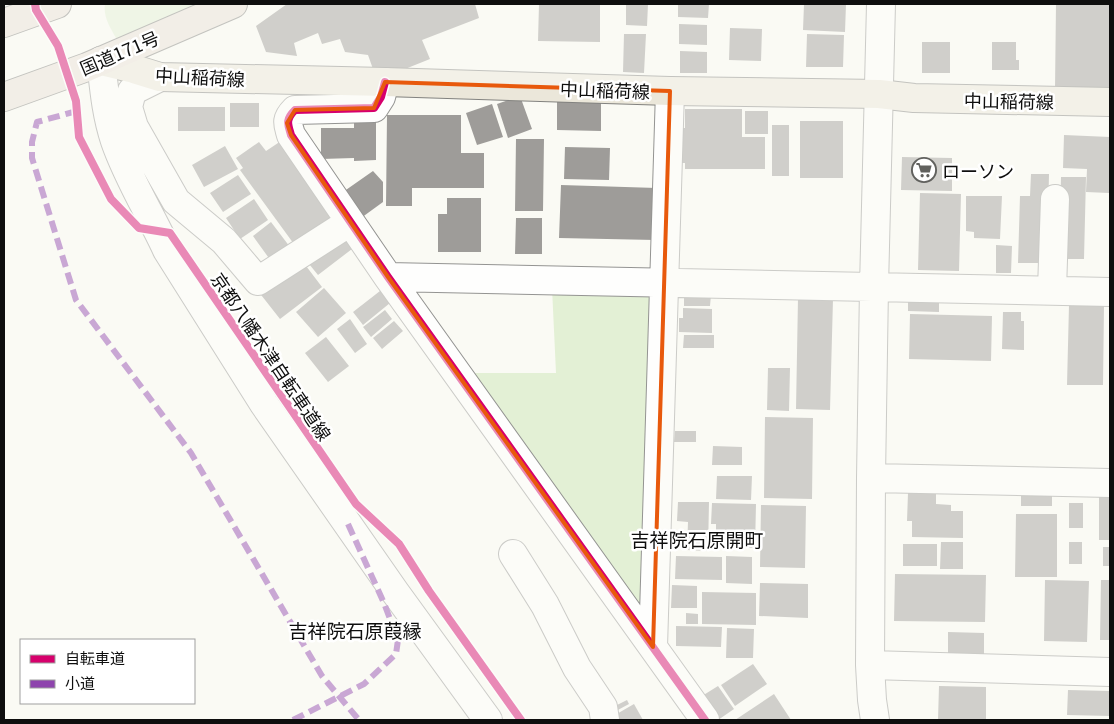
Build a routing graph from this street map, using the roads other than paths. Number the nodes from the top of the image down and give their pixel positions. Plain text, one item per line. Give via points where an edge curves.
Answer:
1 (56, 4) edge
2 (233, 4) edge
3 (881, 4) edge
4 (4, 23) edge
5 (94, 64) junction
6 (160, 77) junction
7 (386, 82) junction
8 (670, 91) junction
9 (879, 94) junction
10 (4, 97) edge
11 (1110, 102) edge
12 (1055, 198) dead end
13 (350, 222) junction
14 (388, 278) junction
15 (664, 283) junction
16 (874, 287) junction
17 (1052, 290) junction
18 (1110, 292) edge
19 (871, 478) junction
20 (1110, 483) edge
21 (513, 554) dead end
22 (653, 647) junction
23 (870, 665) junction
24 (1110, 672) edge
25 (488, 720) edge
26 (605, 720) edge
27 (705, 720) edge
28 (874, 720) edge

1 - 4 highway
2 - 5 highway, 国道171号
3 - 9 street
5 - 6 main road, 中山稲荷線 via 134,69
5 - 10 highway, 国道171号
5 - 25 street via 115,141 167,250 270,412
6 - 7 main road, 中山稲荷線
6 - 13 street via 132,91 128,107 134,127 176,201 224,241 258,281
7 - 8 main road, 中山稲荷線
7 - 13 street via 374,108 295,110 290,115 291,136
8 - 9 main road, 中山稲荷線
8 - 15 street
9 - 11 main road, 中山稲荷線 via 914,98
9 - 16 street
12 - 17 street
13 - 14 street
14 - 15 street
14 - 22 street
15 - 16 street
15 - 22 street
16 - 17 street
16 - 19 street
17 - 18 street
19 - 20 street
19 - 23 street
21 - 26 street via 545,605 577,668 603,707
22 - 27 street
23 - 24 street
23 - 28 street

